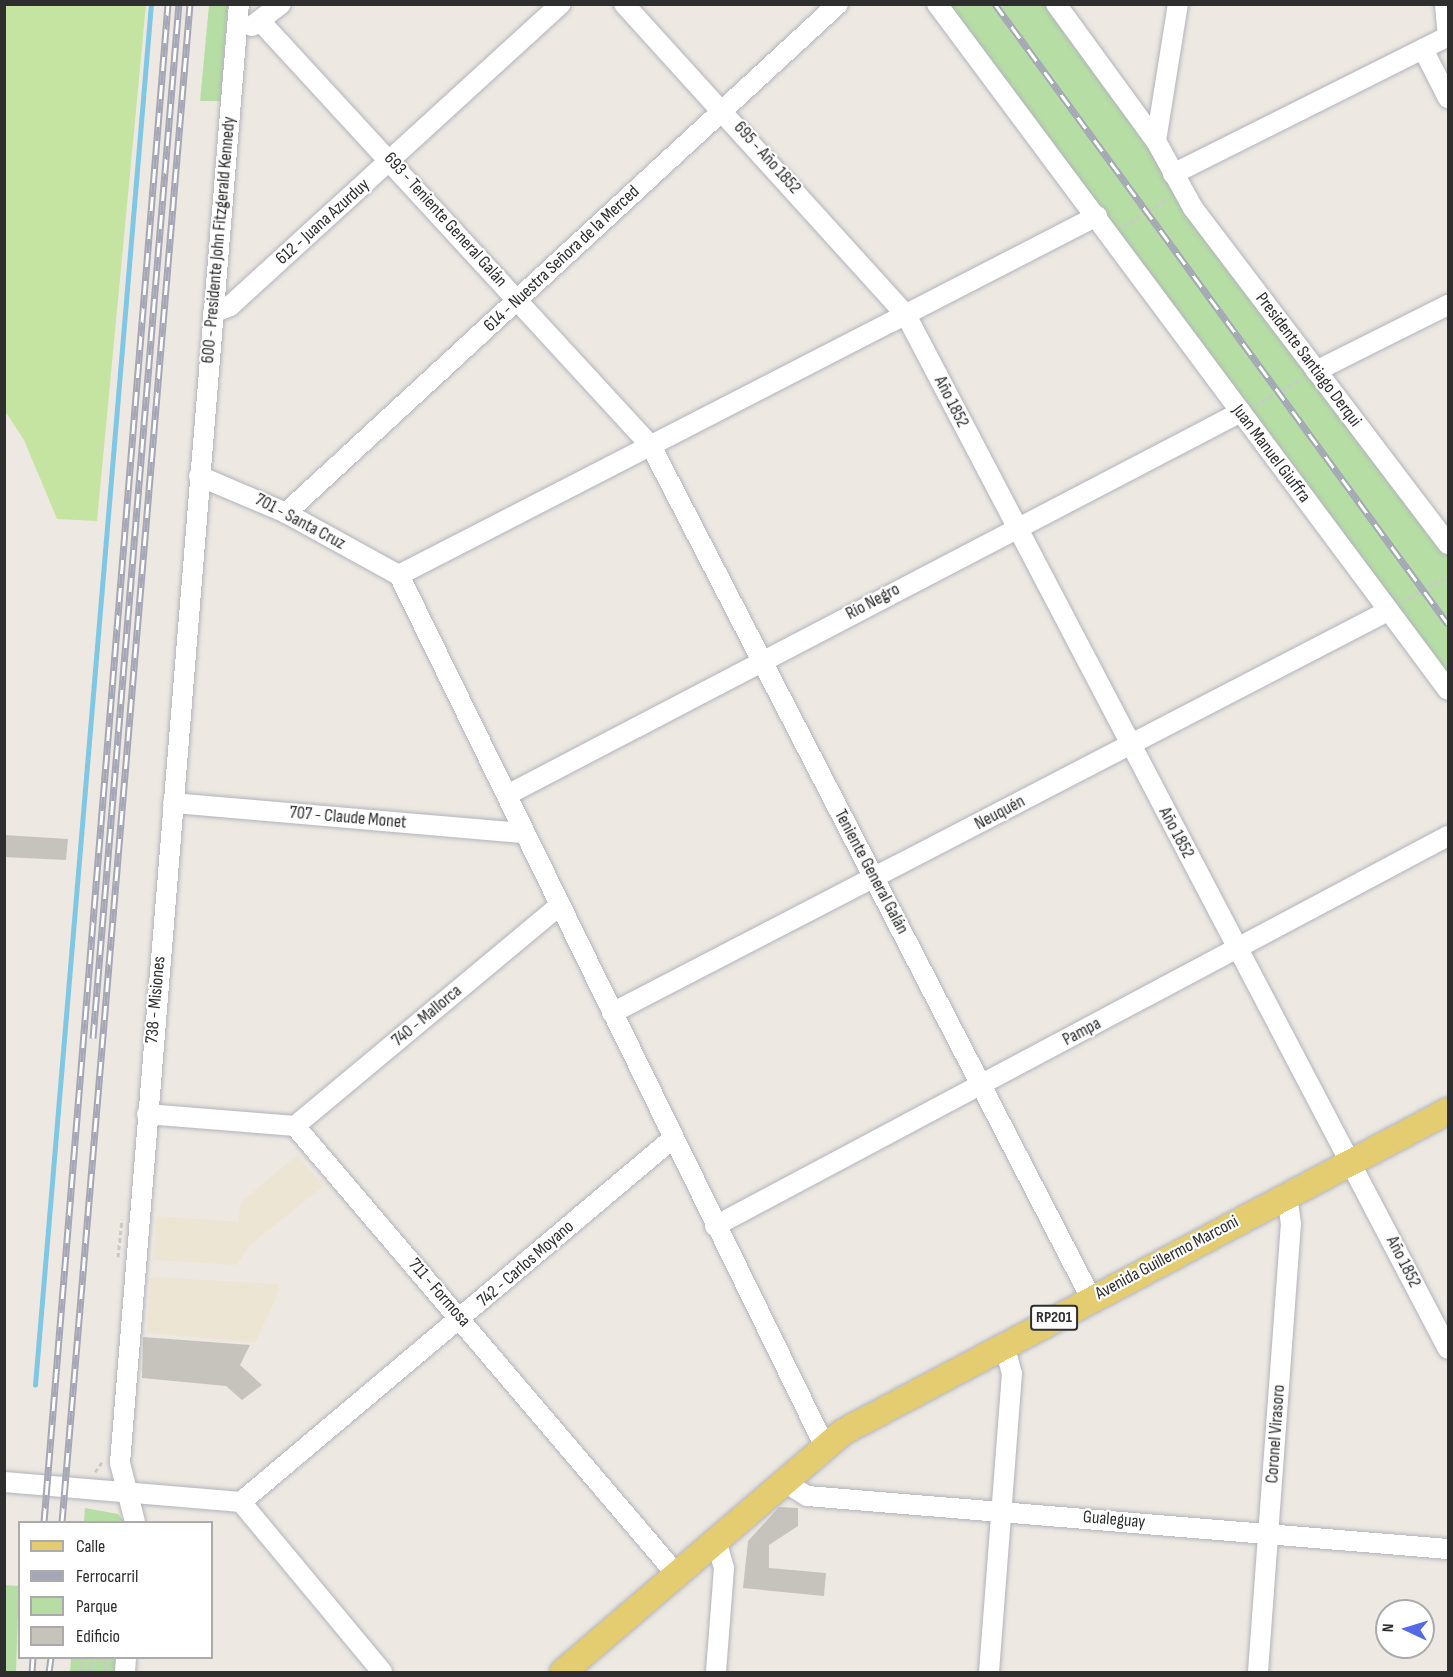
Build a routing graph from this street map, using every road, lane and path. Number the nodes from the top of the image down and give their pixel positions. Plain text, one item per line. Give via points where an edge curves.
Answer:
1 (239, 4) edge
2 (281, 4) edge
3 (561, 4) edge
4 (624, 4) edge
5 (838, 4) edge
6 (937, 4) edge
7 (1056, 4) edge
8 (1178, 4) edge
9 (1445, 4) edge
10 (261, 22) junction
11 (237, 28) junction
12 (1448, 36) edge
13 (1423, 49) junction
14 (1449, 99) edge
15 (724, 110) junction
16 (1156, 141) junction
17 (391, 160) junction
18 (1177, 182) junction
19 (1097, 216) junction
20 (1108, 234) junction
21 (518, 300) junction
22 (1449, 305) edge
23 (213, 313) junction
24 (906, 315) junction
25 (1316, 371) junction
26 (1241, 412) junction
27 (651, 446) junction
28 (199, 476) junction
29 (286, 513) junction
30 (1016, 526) junction
31 (1449, 544) edge
32 (399, 575) junction
33 (1449, 576) edge
34 (1388, 611) junction
35 (761, 662) junction
36 (1449, 690) edge
37 (1129, 745) junction
38 (507, 795) junction
39 (173, 803) junction
40 (524, 834) junction
41 (1449, 836) edge
42 (874, 879) junction
43 (558, 907) junction
44 (1238, 948) junction
45 (612, 1012) junction
46 (984, 1085) junction
47 (1449, 1111) edge
48 (147, 1114) junction
49 (295, 1126) junction
50 (671, 1140) junction
51 (1352, 1162) junction
52 (1287, 1196) junction
53 (715, 1226) junction
54 (1091, 1298) junction
55 (462, 1319) junction
56 (1004, 1344) junction
57 (1449, 1349) edge
58 (824, 1445) junction
59 (783, 1481) junction
60 (4, 1482) edge
61 (125, 1494) junction
62 (241, 1502) junction
63 (1001, 1511) junction
64 (135, 1521) edge
65 (1269, 1533) junction
66 (716, 1540) junction
67 (1449, 1549) edge
68 (676, 1575) junction
69 (382, 1672) edge
70 (563, 1672) edge
71 (716, 1672) edge
72 (989, 1672) edge
73 (1258, 1672) edge

1 - 11 street, 600 - Presidente John Fitzgerald Kennedy
2 - 10 street
3 - 17 street, 612 - Juana Azurduy
4 - 15 street, 695 - Año 1852
5 - 15 street, 614 - Nuestra Señora de la Merced
6 - 19 street, Juan Manuel Giuffra
7 - 16 street, Presidente Santiago Derqui
8 - 16 street
9 - 12 street
10 - 11 street
10 - 17 street, 693 - Teniente General Galán
11 - 23 street, 600 - Presidente John Fitzgerald Kennedy
12 - 13 street
13 - 14 street
13 - 18 street
15 - 21 street, 614 - Nuestra Señora de la Merced
15 - 24 street, 695 - Año 1852
16 - 18 street, Presidente Santiago Derqui
17 - 21 street, 693 - Teniente General Galán
17 - 23 street, 612 - Juana Azurduy via 231,306
18 - 20 path
18 - 25 street, Presidente Santiago Derqui
19 - 20 street, Juan Manuel Giuffra
19 - 24 street
20 - 26 street, Juan Manuel Giuffra
21 - 27 street, 693 - Teniente General Galán
21 - 29 street, 614 - Nuestra Señora de la Merced
22 - 25 street
23 - 28 street, 600 - Presidente John Fitzgerald Kennedy
24 - 27 street
24 - 30 street, Año 1852
25 - 26 path
25 - 31 street, Presidente Santiago Derqui
26 - 30 street, Río Negro
26 - 34 street, Juan Manuel Giuffra
27 - 32 street
27 - 35 street, Teniente General Galán
28 - 29 street, 701 - Santa Cruz
28 - 39 street, 738 - Misiones
29 - 32 street, 701 - Santa Cruz
30 - 35 street, Río Negro
30 - 37 street, Año 1852
32 - 38 street
33 - 34 path
34 - 36 street, Juan Manuel Giuffra
34 - 37 street, Neuquén
35 - 38 street, Río Negro
35 - 42 street, Teniente General Galán
37 - 42 street, Neuquén
37 - 44 street, Año 1852
38 - 40 street
39 - 40 street, 707 - Claude Monet
39 - 48 street, 738 - Misiones
40 - 43 street
41 - 44 street, Pampa
42 - 45 street, Neuquén
42 - 46 street, Teniente General Galán
43 - 45 street
43 - 49 street, 740 - Mallorca
44 - 46 street, Pampa
44 - 51 street, Año 1852
45 - 50 street
46 - 53 street, Pampa
46 - 54 street, Teniente General Galán
47 - 51 main road, Avenida Guillermo Marconi / RP201
48 - 49 street
48 - 61 street, 738 - Misiones via 120,1463
49 - 55 street, 711 - Formosa
50 - 53 street
50 - 55 street, 742 - Carlos Moyano
51 - 52 main road, Avenida Guillermo Marconi / RP201
51 - 57 street, Año 1852
52 - 54 main road, Avenida Guillermo Marconi / RP201
52 - 65 street, Coronel Virasoro via 1291,1224
53 - 58 street
54 - 56 main road, Avenida Guillermo Marconi / RP201
55 - 62 street, 742 - Carlos Moyano
55 - 68 street, 711 - Formosa
56 - 58 main road, Avenida Guillermo Marconi / RP201
56 - 63 street via 1012,1374
58 - 59 main road, RP201
59 - 63 street, Gualeguay via 807,1496
59 - 66 main road, RP201
60 - 61 street
61 - 62 street
61 - 64 street, 738 - Misiones
62 - 69 street
63 - 65 street, Gualeguay
63 - 72 street
65 - 67 street, Gualeguay
65 - 73 street, Coronel Virasoro
66 - 68 main road, RP201
66 - 71 street via 724,1568
68 - 70 main road, RP201

